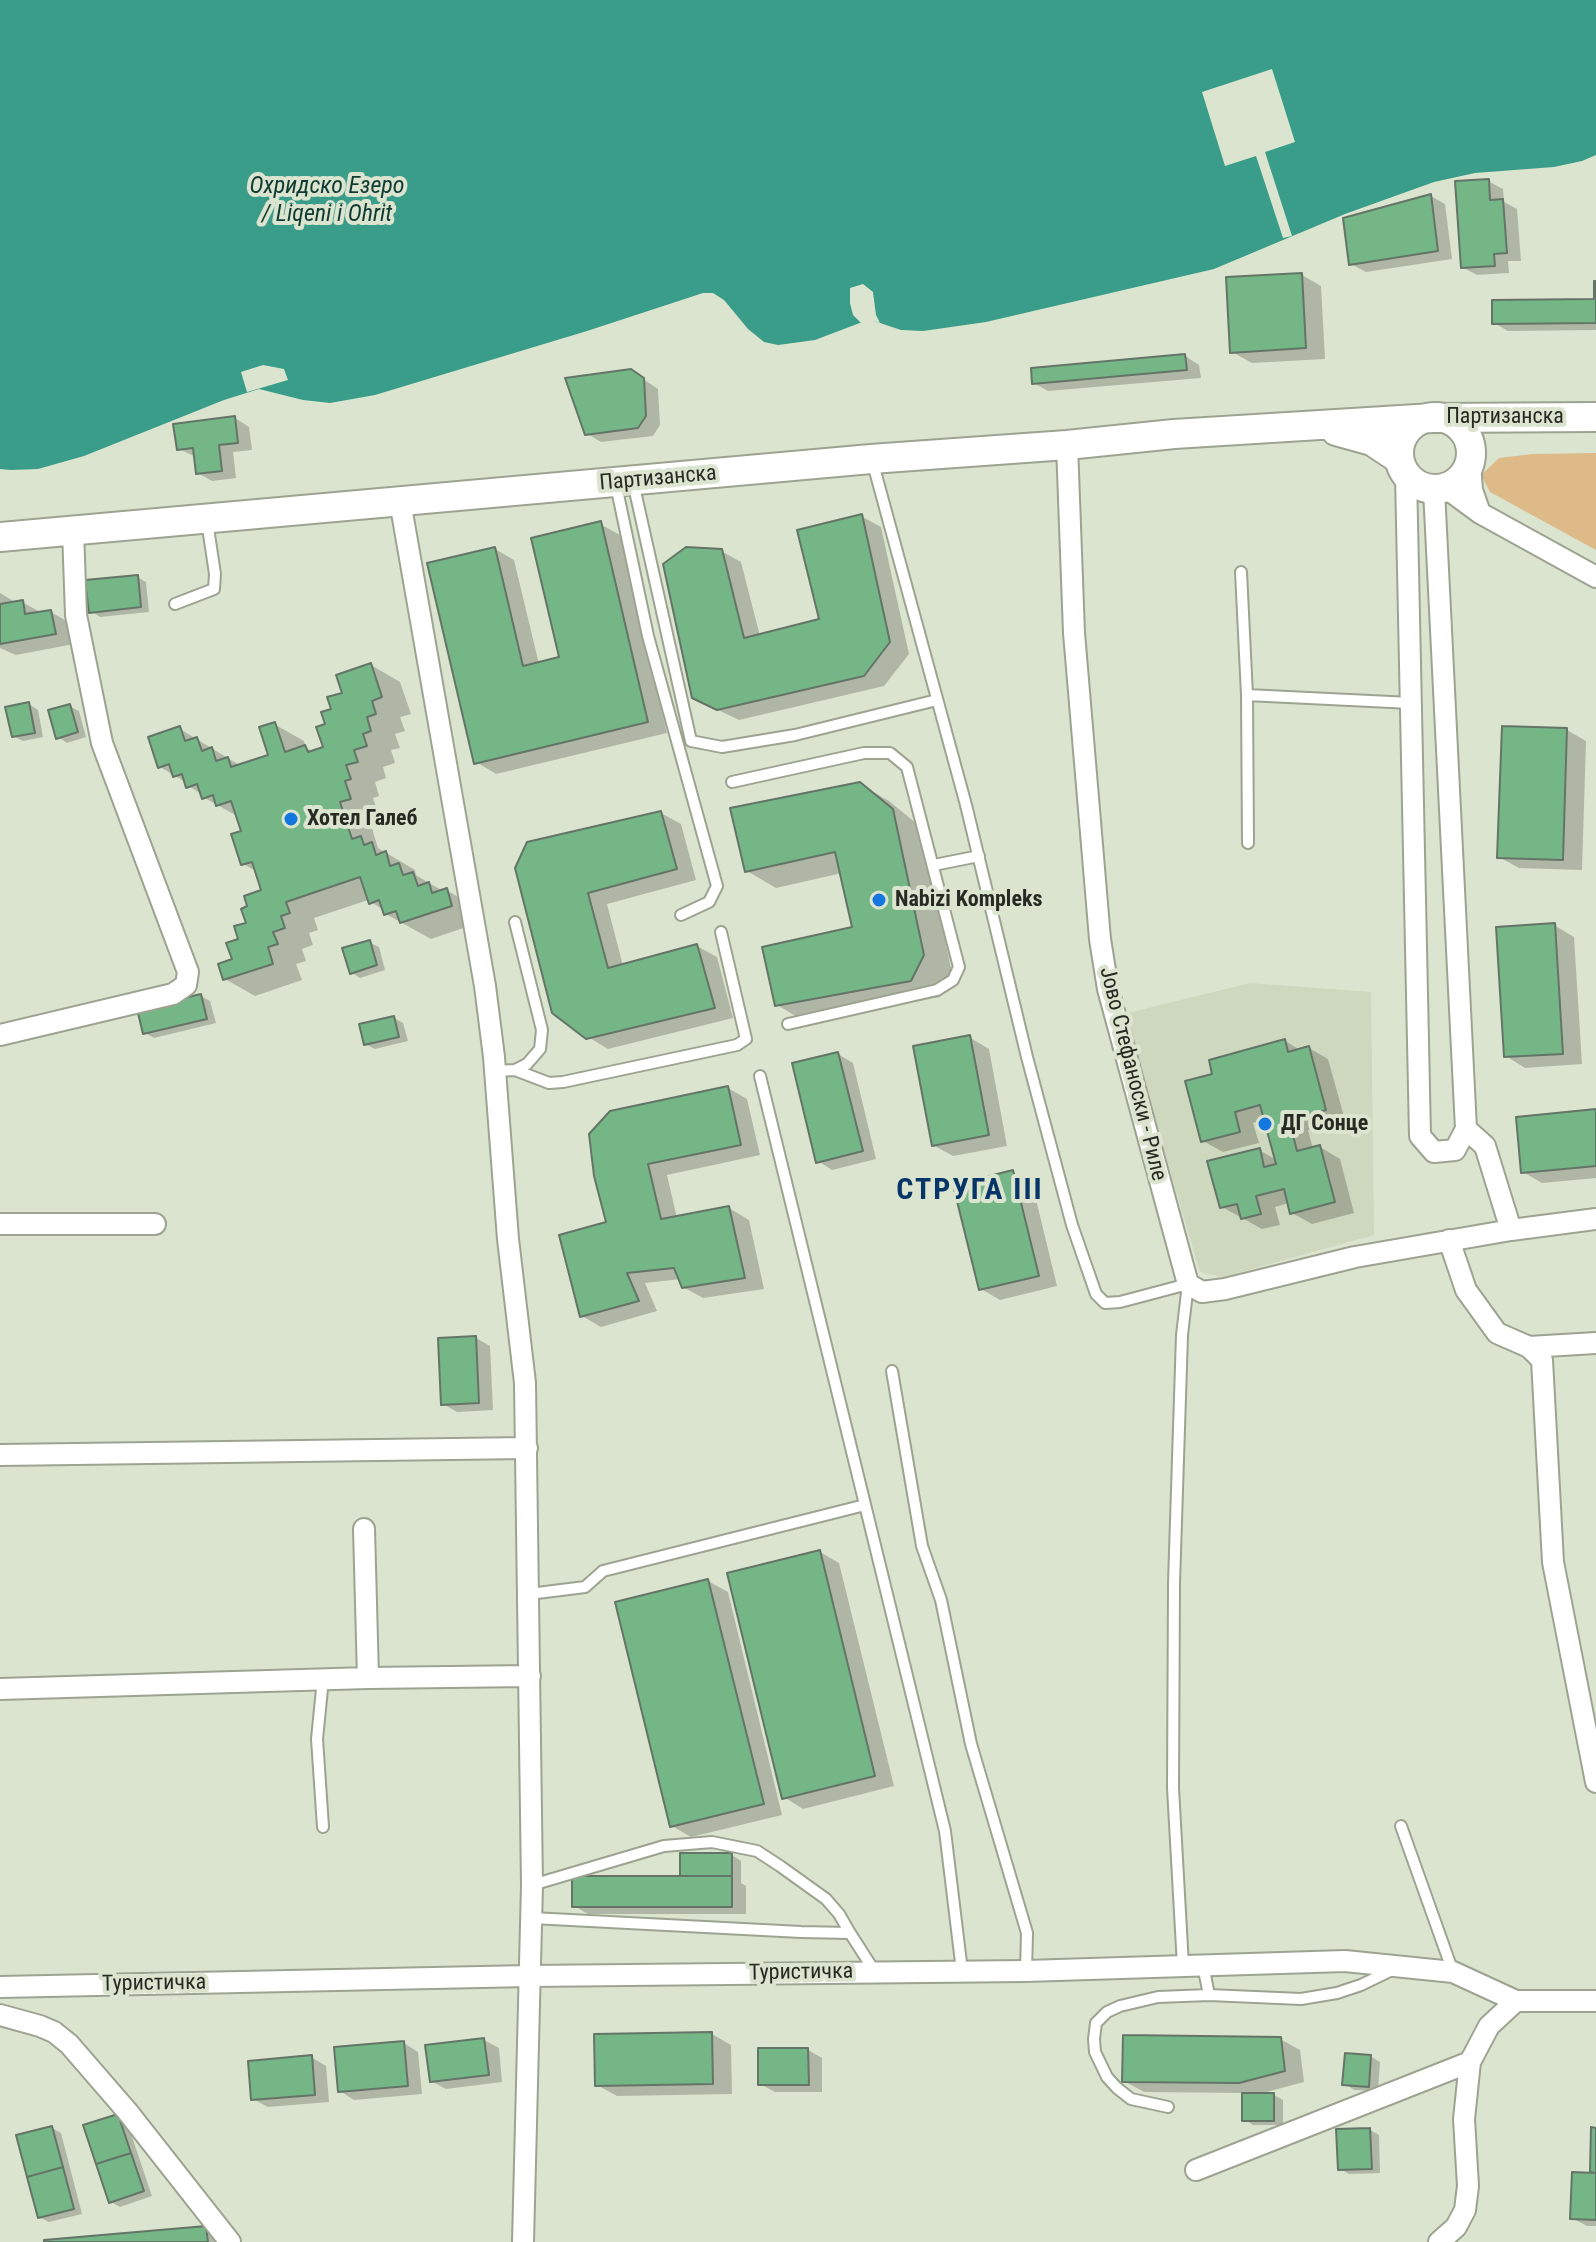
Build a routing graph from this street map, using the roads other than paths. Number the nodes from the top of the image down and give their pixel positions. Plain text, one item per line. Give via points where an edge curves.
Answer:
1 (1586, 417) edge
2 (1433, 418) junction
3 (1315, 426) junction
4 (1067, 445) junction
5 (871, 459) junction
6 (1470, 463) junction
7 (1402, 467) junction
8 (624, 482) junction
9 (1440, 489) junction
10 (400, 501) junction
11 (1480, 513) junction
12 (207, 519) junction
13 (73, 530) junction
14 (0, 537) edge
15 (1241, 572) dead end
16 (1596, 577) edge
17 (175, 604) dead end
18 (1247, 695) junction
19 (937, 700) junction
20 (1411, 703) junction
21 (732, 782) dead end
22 (1248, 843) dead end
23 (979, 856) junction
24 (934, 865) junction
25 (681, 915) dead end
26 (515, 922) dead end
27 (721, 932) dead end
28 (788, 1024) dead end
29 (0, 1035) edge
30 (505, 1070) junction
31 (760, 1076) dead end
32 (1466, 1129) junction
33 (1596, 1219) edge
34 (0, 1224) edge
35 (155, 1224) dead end
36 (1511, 1230) junction
37 (1449, 1240) junction
38 (1188, 1284) junction
39 (1596, 1343) edge
40 (1529, 1347) junction
41 (892, 1371) dead end
42 (527, 1448) junction
43 (0, 1455) edge
44 (865, 1505) junction
45 (364, 1529) dead end
46 (529, 1594) junction
47 (530, 1676) junction
48 (368, 1678) junction
49 (323, 1679) junction
50 (0, 1689) edge
51 (1596, 1782) edge
52 (1401, 1826) dead end
53 (323, 1827) dead end
54 (532, 1885) junction
55 (532, 1918) junction
56 (850, 1933) junction
57 (1193, 1966) junction
58 (1399, 1967) junction
59 (962, 1971) junction
60 (1026, 1971) junction
61 (875, 1972) junction
62 (1453, 1972) junction
63 (529, 1976) junction
64 (3, 1982) edge
65 (1209, 1995) junction
66 (1516, 2001) junction
67 (1596, 2001) edge
68 (0, 2015) edge
69 (1470, 2062) junction
70 (1168, 2107) dead end
71 (1196, 2170) dead end
72 (230, 2242) edge
73 (523, 2242) edge
74 (1439, 2242) edge

1 - 2 main road, Партизанска
1 - 6 main road, Партизанска via 1506,430 1485,443
2 - 3 main road, Партизанска
2 - 6 main road, Партизанска via 1455,423 1466,434
2 - 7 main road, Партизанска via 1407,431 1400,444
3 - 4 main road, Партизанска
3 - 7 main road, Партизанска via 1372,441
4 - 5 main road, Партизанска
4 - 38 street, Јово Стефаноски - Риле via 1074,633 1102,951
5 - 8 main road, Партизанска
5 - 19 lane
6 - 9 main road, Партизанска via 1461,479
6 - 11 street
7 - 9 main road, Партизанска via 1419,486
7 - 20 street
8 - 10 main road, Партизанска
8 - 19 lane via 691,741 722,747 795,735
8 - 25 lane via 648,636 717,886 709,902
9 - 11 street
9 - 32 street
10 - 12 main road, Партизанска
10 - 30 street via 485,986
11 - 16 street
12 - 13 main road, Партизанска
12 - 17 lane via 214,589
13 - 14 main road, Партизанска
13 - 29 street via 76,615 102,743 188,972 186,985 173,994
15 - 18 lane
18 - 20 lane
18 - 22 lane
19 - 23 lane
20 - 32 street via 1420,1136 1434,1152 1455,1150
21 - 24 lane via 864,753 890,753 907,767
23 - 24 lane
23 - 38 lane via 1067,1210 1096,1294 1105,1303 1120,1302
24 - 28 lane via 959,967 953,980 937,990
26 - 30 lane via 542,1030 540,1049 527,1064
27 - 30 lane via 746,1039 737,1045 563,1082
30 - 42 street via 508,1239
31 - 44 lane
32 - 36 street via 1485,1146
33 - 36 street
34 - 35 street
36 - 37 street
37 - 38 street via 1225,1289 1202,1292
37 - 40 street via 1466,1290 1497,1333
38 - 57 lane via 1174,1599 1173,1788
39 - 40 street
40 - 51 street via 1542,1360 1553,1562
41 - 60 lane via 922,1546 941,1600 971,1744 1027,1933
42 - 43 street
42 - 46 street
44 - 46 lane via 603,1571 585,1587
44 - 59 lane via 945,1831
45 - 48 street
46 - 47 street
47 - 48 street
47 - 54 street
48 - 49 street
49 - 50 street
49 - 53 lane via 317,1739
52 - 62 lane
54 - 55 street
54 - 56 lane via 664,1846 712,1842 757,1851 826,1899
55 - 56 lane
55 - 63 street
56 - 61 lane
57 - 58 street, Туристичка via 1345,1961
57 - 60 street, Туристичка
57 - 65 lane
58 - 62 street, Туристичка
58 - 65 lane via 1337,1993 1301,1999
59 - 60 street, Туристичка
59 - 61 street, Туристичка
61 - 63 street, Туристичка
62 - 66 street, Туристичка
63 - 64 street, Туристичка via 67,1986
63 - 73 street
65 - 70 lane via 1158,1997 1120,2006 1096,2023 1095,2052 1107,2077 1131,2099
66 - 67 street, Туристичка
66 - 69 street via 1489,2026
68 - 72 street via 40,2026 69,2044
69 - 71 street
69 - 74 street via 1464,2119 1465,2210

